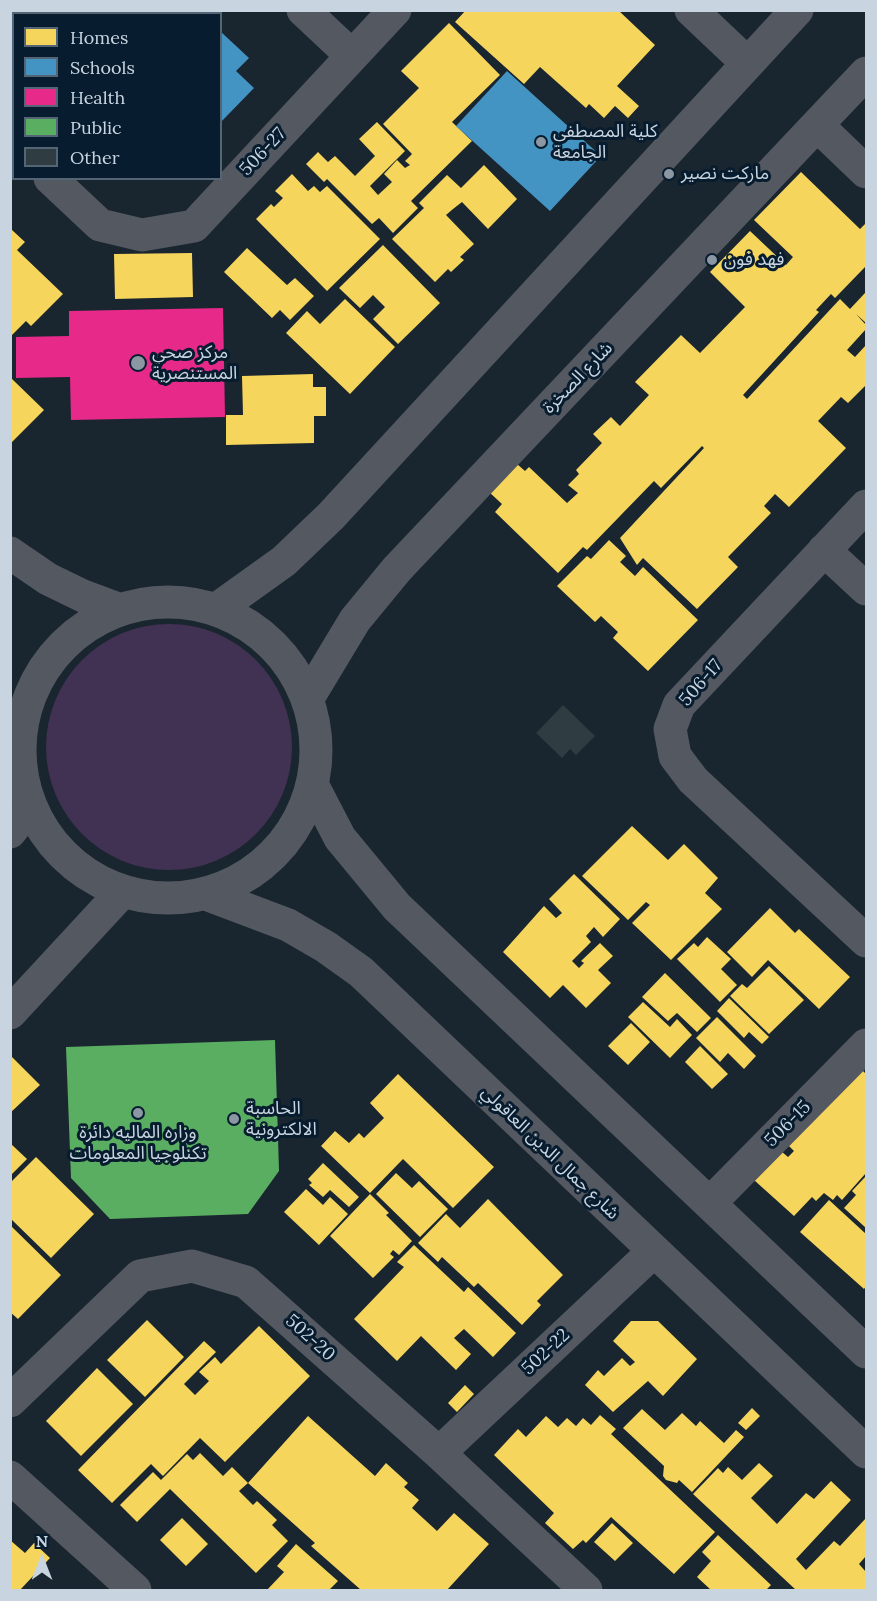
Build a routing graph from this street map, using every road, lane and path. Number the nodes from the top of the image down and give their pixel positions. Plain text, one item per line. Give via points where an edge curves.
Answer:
1 (303, 10) edge
2 (394, 10) edge
3 (692, 10) edge
4 (797, 10) edge
5 (352, 56) junction
6 (747, 63) junction
7 (867, 73) edge
8 (818, 126) junction
9 (867, 172) edge
10 (52, 180) edge
11 (867, 506) edge
12 (824, 550) junction
13 (10, 554) edge
14 (867, 589) edge
15 (118, 609) junction
16 (217, 609) junction
17 (10, 681) edge
18 (308, 698) junction
19 (23, 712) junction
20 (313, 786) junction
21 (20, 819) edge
22 (122, 892) junction
23 (206, 894) junction
24 (867, 941) edge
25 (10, 1013) edge
26 (867, 1046) edge
27 (710, 1203) junction
28 (654, 1251) junction
29 (867, 1352) edge
30 (10, 1401) edge
31 (867, 1452) edge
32 (439, 1453) junction
33 (10, 1477) edge
34 (135, 1590) edge
35 (586, 1590) edge

1 - 5 street
2 - 5 street, 506-27
3 - 6 street
4 - 6 street
5 - 10 street, 506-27 via 194,226 142,235 100,225
6 - 16 street via 331,516 284,561
7 - 8 street, شارع الصخرة
8 - 9 street
8 - 18 street, شارع الصخرة via 398,569 355,620
11 - 12 street, 506-17
12 - 14 street
12 - 24 street, 506-17 via 679,705 670,729 675,756 693,780
13 - 15 street via 48,579
15 - 16 street via 168,601
15 - 19 street via 86,626 58,649 37,678
16 - 18 street via 256,630 287,660
17 - 19 street
18 - 20 street via 318,742
19 - 21 street via 18,744
20 - 23 street via 298,824 274,855 243,879
20 - 27 street via 340,837 397,907
21 - 22 street via 83,873
22 - 23 street via 164,899
22 - 25 street
23 - 28 street, شارع جمال الدين العاقولي via 288,925 361,972
26 - 27 street, 506-15
27 - 29 street
28 - 31 street, شارع جمال الدين العاقولي
28 - 32 street, 502-22
30 - 32 street, 502-20 via 140,1276 192,1266 246,1282
32 - 35 street, 502-20
33 - 34 street

